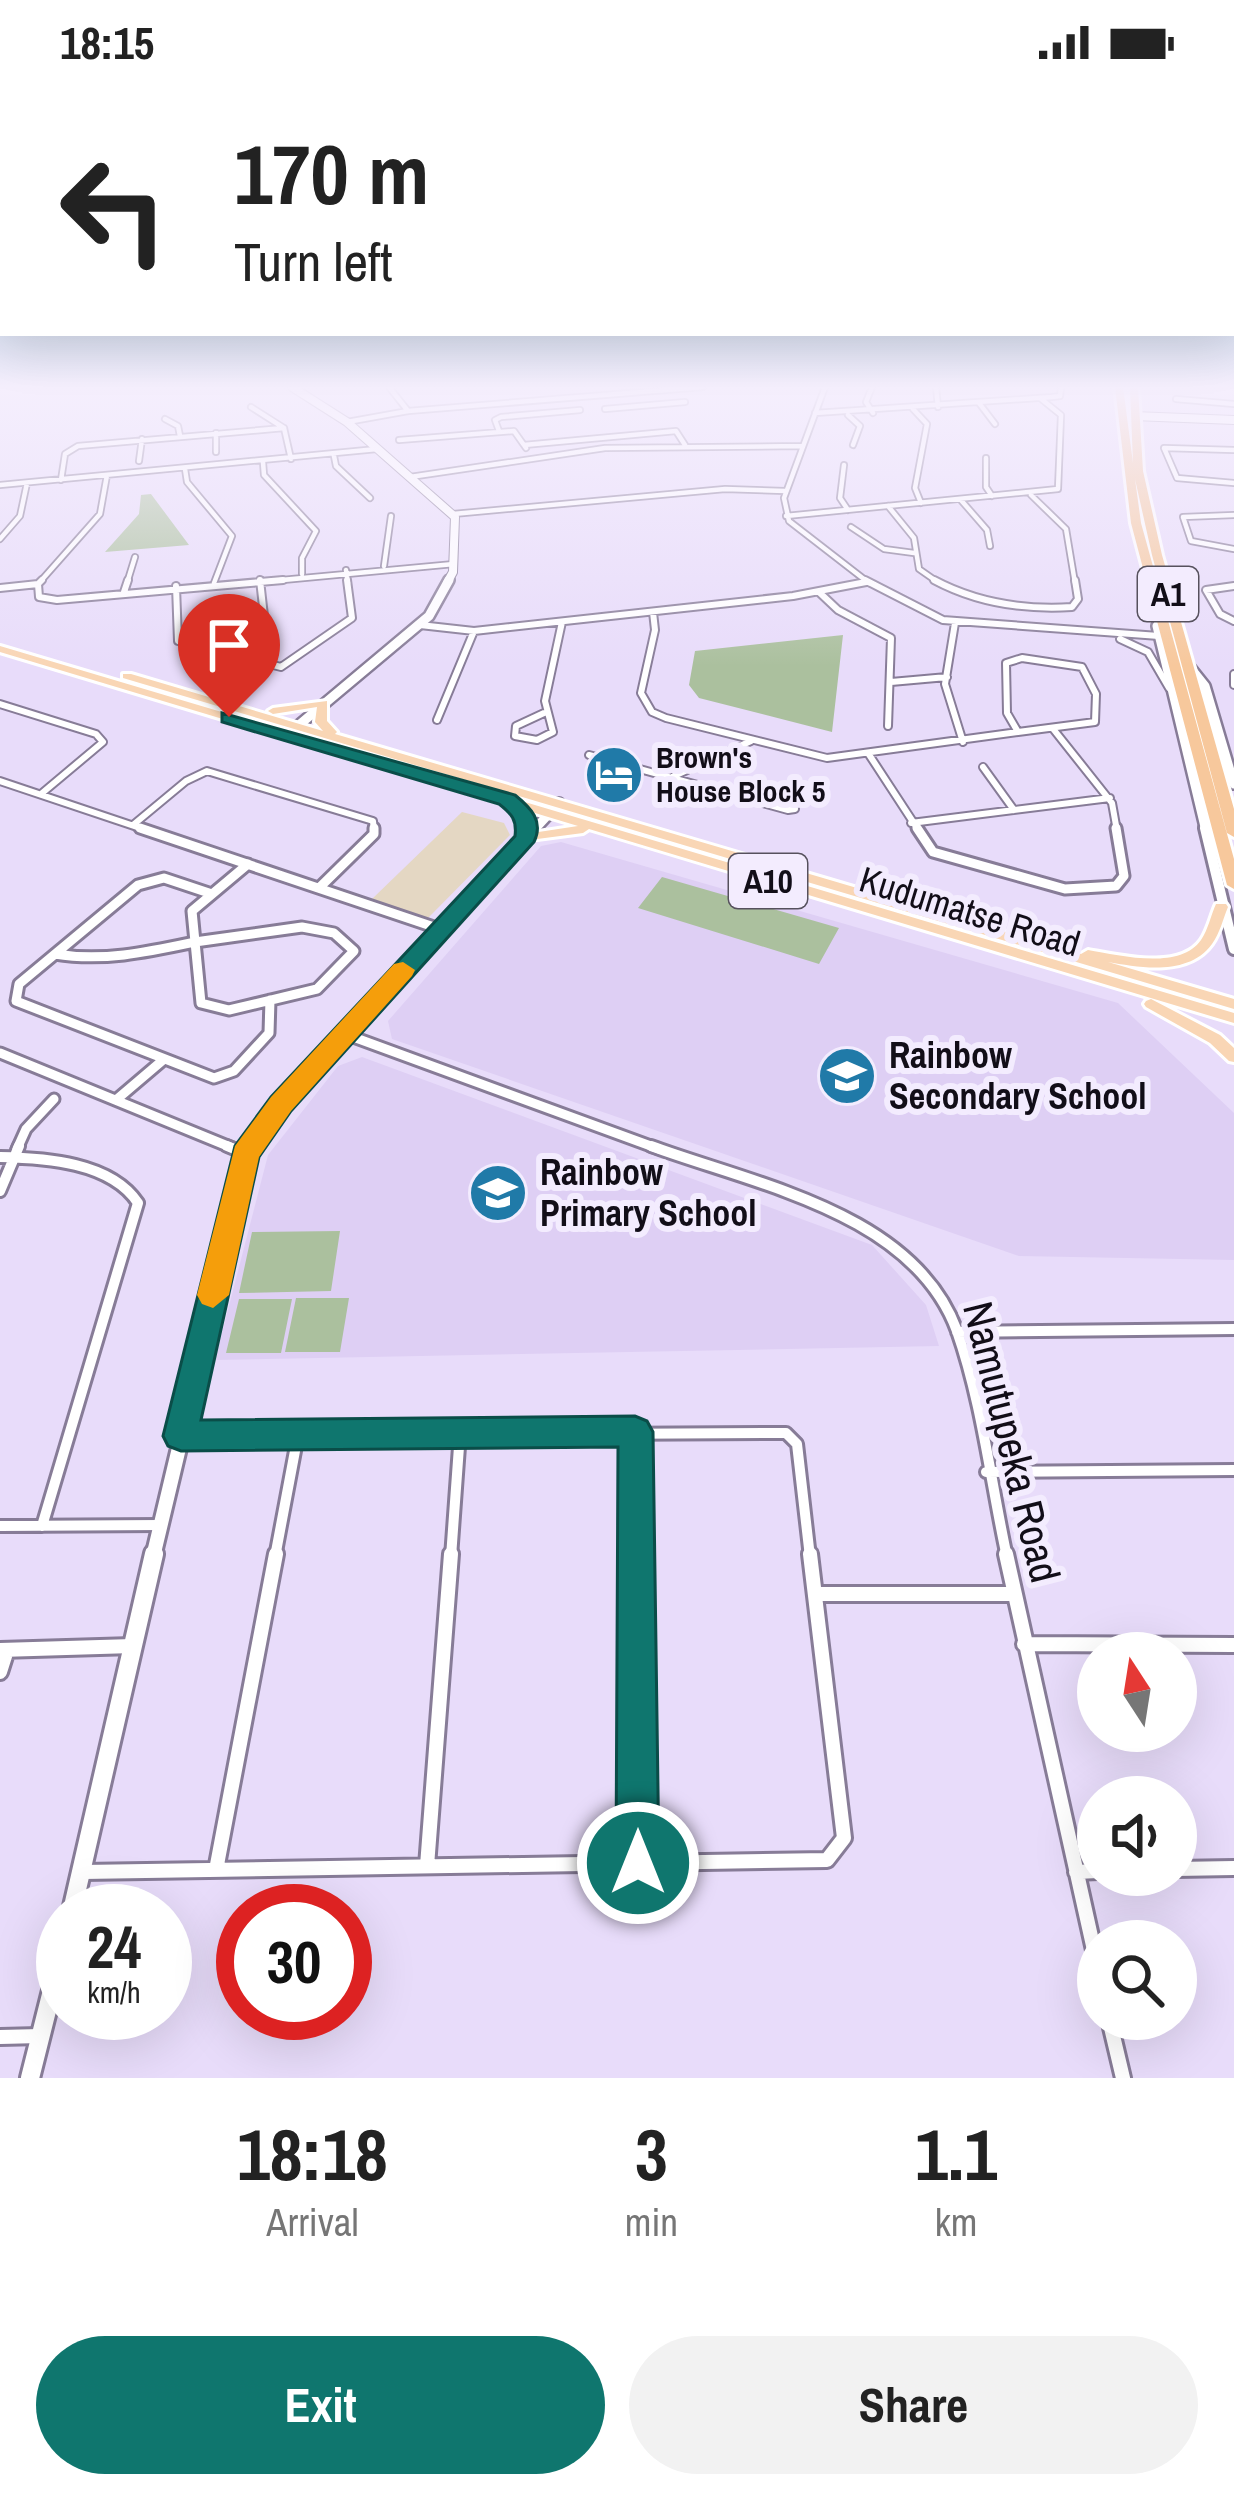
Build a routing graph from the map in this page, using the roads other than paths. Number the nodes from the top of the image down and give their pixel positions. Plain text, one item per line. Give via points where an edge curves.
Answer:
1 (61, 480) edge
2 (105, 480) edge
3 (186, 480) edge
4 (269, 480) edge
5 (351, 480) edge
6 (414, 480) edge
7 (789, 480) edge
8 (842, 480) edge
9 (916, 480) edge
10 (986, 480) edge
11 (1058, 480) edge
12 (1129, 480) edge
13 (1142, 480) edge
14 (1200, 480) edge
15 (27, 483) junction
16 (1234, 483) edge
17 (0, 485) edge
18 (785, 491) junction
19 (1027, 493) junction
20 (992, 496) junction
21 (370, 498) dead end
22 (960, 499) junction
23 (921, 503) junction
24 (887, 506) junction
25 (848, 510) junction
26 (453, 514) junction
27 (786, 515) junction
28 (1234, 515) edge
29 (391, 516) dead end
30 (851, 527) dead end
31 (0, 534) edge
32 (990, 546) dead end
33 (1234, 549) edge
34 (914, 553) junction
35 (135, 557) dead end
36 (454, 564) junction
37 (384, 566) junction
38 (346, 570) junction
39 (302, 574) junction
40 (260, 579) junction
41 (866, 582) junction
42 (214, 583) junction
43 (38, 584) junction
44 (176, 586) junction
45 (1234, 586) edge
46 (0, 588) edge
47 (124, 592) junction
48 (820, 593) junction
49 (653, 612) junction
50 (264, 616) dead end
51 (1234, 621) edge
52 (562, 622) junction
53 (955, 623) junction
54 (420, 626) junction
55 (1161, 629) junction
56 (474, 631) junction
57 (1095, 634) junction
58 (0, 639) edge
59 (0, 650) edge
60 (1188, 665) junction
61 (1234, 674) edge
62 (947, 677) junction
63 (890, 682) junction
64 (1234, 685) edge
65 (1169, 688) junction
66 (323, 703) junction
67 (0, 704) edge
68 (243, 707) junction
69 (544, 713) junction
70 (437, 720) dead end
71 (299, 724) junction
72 (888, 726) dead end
73 (1054, 730) junction
74 (333, 734) junction
75 (287, 735) junction
76 (1019, 735) junction
77 (751, 740) junction
78 (963, 742) junction
79 (868, 753) junction
80 (589, 755) dead end
81 (983, 767) dead end
82 (672, 777) junction
83 (0, 782) edge
84 (1234, 784) edge
85 (41, 794) junction
86 (1110, 798) junction
87 (752, 799) junction
88 (507, 800) junction
89 (554, 808) junction
90 (1014, 810) junction
91 (911, 823) junction
92 (133, 825) junction
93 (1234, 833) edge
94 (619, 834) junction
95 (526, 838) junction
96 (248, 864) junction
97 (1234, 885) edge
98 (319, 888) junction
99 (212, 894) junction
100 (1221, 907) junction
101 (440, 929) junction
102 (1026, 944) junction
103 (191, 945) junction
104 (1234, 949) edge
105 (55, 955) junction
106 (1101, 982) junction
107 (270, 1000) junction
108 (1234, 1004) edge
109 (1234, 1018) edge
110 (345, 1034) junction
111 (1234, 1057) edge
112 (3, 1058) edge
113 (163, 1060) junction
114 (54, 1099) dead end
115 (116, 1100) junction
116 (245, 1154) junction
117 (7, 1156) edge
118 (0, 1191) edge
119 (1234, 1329) edge
120 (956, 1333) junction
121 (635, 1432) junction
122 (460, 1433) junction
123 (298, 1435) junction
124 (181, 1436) junction
125 (1234, 1471) edge
126 (986, 1472) junction
127 (161, 1525) junction
128 (0, 1526) edge
129 (42, 1526) junction
130 (818, 1594) junction
131 (1013, 1594) junction
132 (1024, 1644) junction
133 (1234, 1645) edge
134 (133, 1646) junction
135 (3, 1650) edge
136 (0, 1672) edge
137 (638, 1863) junction
138 (427, 1866) junction
139 (1234, 1868) edge
140 (1197, 1869) edge
141 (215, 1870) junction
142 (1076, 1871) joint
143 (82, 1872) junction
144 (79, 1884) edge
145 (1087, 1920) edge
146 (36, 2036) edge
147 (0, 2037) edge
148 (39, 2040) edge
149 (1114, 2040) edge
150 (30, 2078) edge
151 (1123, 2078) edge

1 - 15 street
2 - 43 street via 100,514
3 - 42 street via 232,536
4 - 39 street via 316,530
5 - 21 street
6 - 26 street
7 - 18 street
8 - 25 street
9 - 23 street
10 - 20 street
11 - 19 street via 1058,489
12 - 55 highway, A1
13 - 60 highway, A1
14 - 16 street
15 - 17 street
15 - 31 street via 20,516
18 - 26 street via 710,490
18 - 27 street
19 - 20 street
19 - 34 street via 1066,530 1076,604 981,601 925,575
20 - 22 street
22 - 23 street
22 - 32 street via 987,530
23 - 24 street
24 - 25 street
24 - 34 street via 914,538
25 - 27 street
26 - 36 street
27 - 41 street
28 - 33 street via 1183,517 1186,536
29 - 37 street
30 - 34 street via 884,549
35 - 47 street
36 - 37 street
36 - 54 street
37 - 38 street
38 - 39 street
38 - 44 street via 352,618 281,668 178,641
39 - 40 street
40 - 42 street
40 - 50 street
41 - 48 street
41 - 53 street
42 - 44 street
43 - 46 street
43 - 47 street via 38,597 49,600
44 - 47 street
45 - 51 street via 1212,587 1208,597
48 - 49 street
48 - 63 street via 888,635
49 - 52 street
49 - 77 street via 645,704 666,718
52 - 56 street
52 - 69 street
53 - 57 street
53 - 62 street
54 - 56 street
54 - 66 street
55 - 57 street
55 - 65 street
55 - 97 highway, A1
56 - 70 street
57 - 65 street via 1144,649
58 - 68 main road, Kudumatse Road / A10
59 - 75 main road, Kudumatse Road / A10
60 - 84 street via 1205,686
60 - 93 highway, A1
61 - 64 street
62 - 63 street
62 - 78 street via 950,720
63 - 72 street
65 - 100 street
66 - 68 main road via 290,712
66 - 71 street
66 - 74 main road via 321,722
67 - 85 street via 103,742
68 - 71 main road, Kudumatse Road / A10
69 - 69 street via 552,727 547,737 515,736 516,726
71 - 74 main road, Kudumatse Road / A10
71 - 75 street
73 - 76 street
73 - 76 street via 1098,718 1093,682 1070,662 1022,658 1004,668 1007,713
73 - 86 street
74 - 89 main road, Kudumatse Road / A10
75 - 88 main road, Kudumatse Road / A10
76 - 78 street
77 - 79 street via 816,757
77 - 82 street
78 - 79 street
79 - 91 street
80 - 82 street
81 - 90 street
82 - 87 street
83 - 85 street
85 - 92 street
86 - 90 street
86 - 91 street via 1124,876 1116,886 1065,889 933,851
87 - 87 street via 788,810 795,809 793,796 777,790
88 - 89 main road, Kudumatse Road / A10
88 - 95 main road via 526,818
89 - 94 main road, Kudumatse Road / A10
89 - 95 street
89 - 102 main road, Kudumatse Road / A10
90 - 91 street
92 - 96 street
92 - 98 street via 207,771 373,821 374,835
94 - 95 main road via 563,828
94 - 106 main road, Kudumatse Road / A10
95 - 101 street
96 - 98 street
96 - 99 street
98 - 101 street
99 - 103 street via 193,911
99 - 105 street via 164,878 147,881
100 - 102 main road via 1205,946 1190,957 1142,962
100 - 104 street
101 - 110 street
102 - 108 main road, Kudumatse Road / A10
103 - 105 street via 84,963
103 - 107 street via 206,1008
103 - 107 street via 294,924 350,942 353,955 324,984
105 - 113 street via 19,984 19,1004
106 - 109 main road, Kudumatse Road / A10
106 - 111 main road via 1181,1018
107 - 113 street via 269,1033 225,1076
110 - 116 street
110 - 120 street, Namutupeka Road via 875,1231 928,1274
112 - 115 street
113 - 115 street
114 - 117 street
115 - 116 street
116 - 124 street
117 - 118 street
117 - 129 street via 59,1160 129,1187 139,1202
119 - 120 street
120 - 126 street, Namutupeka Road
121 - 122 street
121 - 130 street via 773,1430 791,1438
121 - 137 street
122 - 123 street
122 - 138 street
123 - 124 street
123 - 141 street
124 - 127 street
125 - 126 street
126 - 131 street, Namutupeka Road
127 - 129 street
127 - 134 street
128 - 129 street
130 - 131 street
130 - 137 street via 847,1823 838,1850 826,1860
131 - 132 street, Namutupeka Road
132 - 133 street
132 - 142 street, Namutupeka Road
134 - 135 street
134 - 143 street
135 - 136 street
137 - 138 street
138 - 141 street
139 - 140 street
141 - 143 street
142 - 145 street, Namutupeka Road
143 - 144 street
146 - 147 street
148 - 150 street
149 - 151 street

